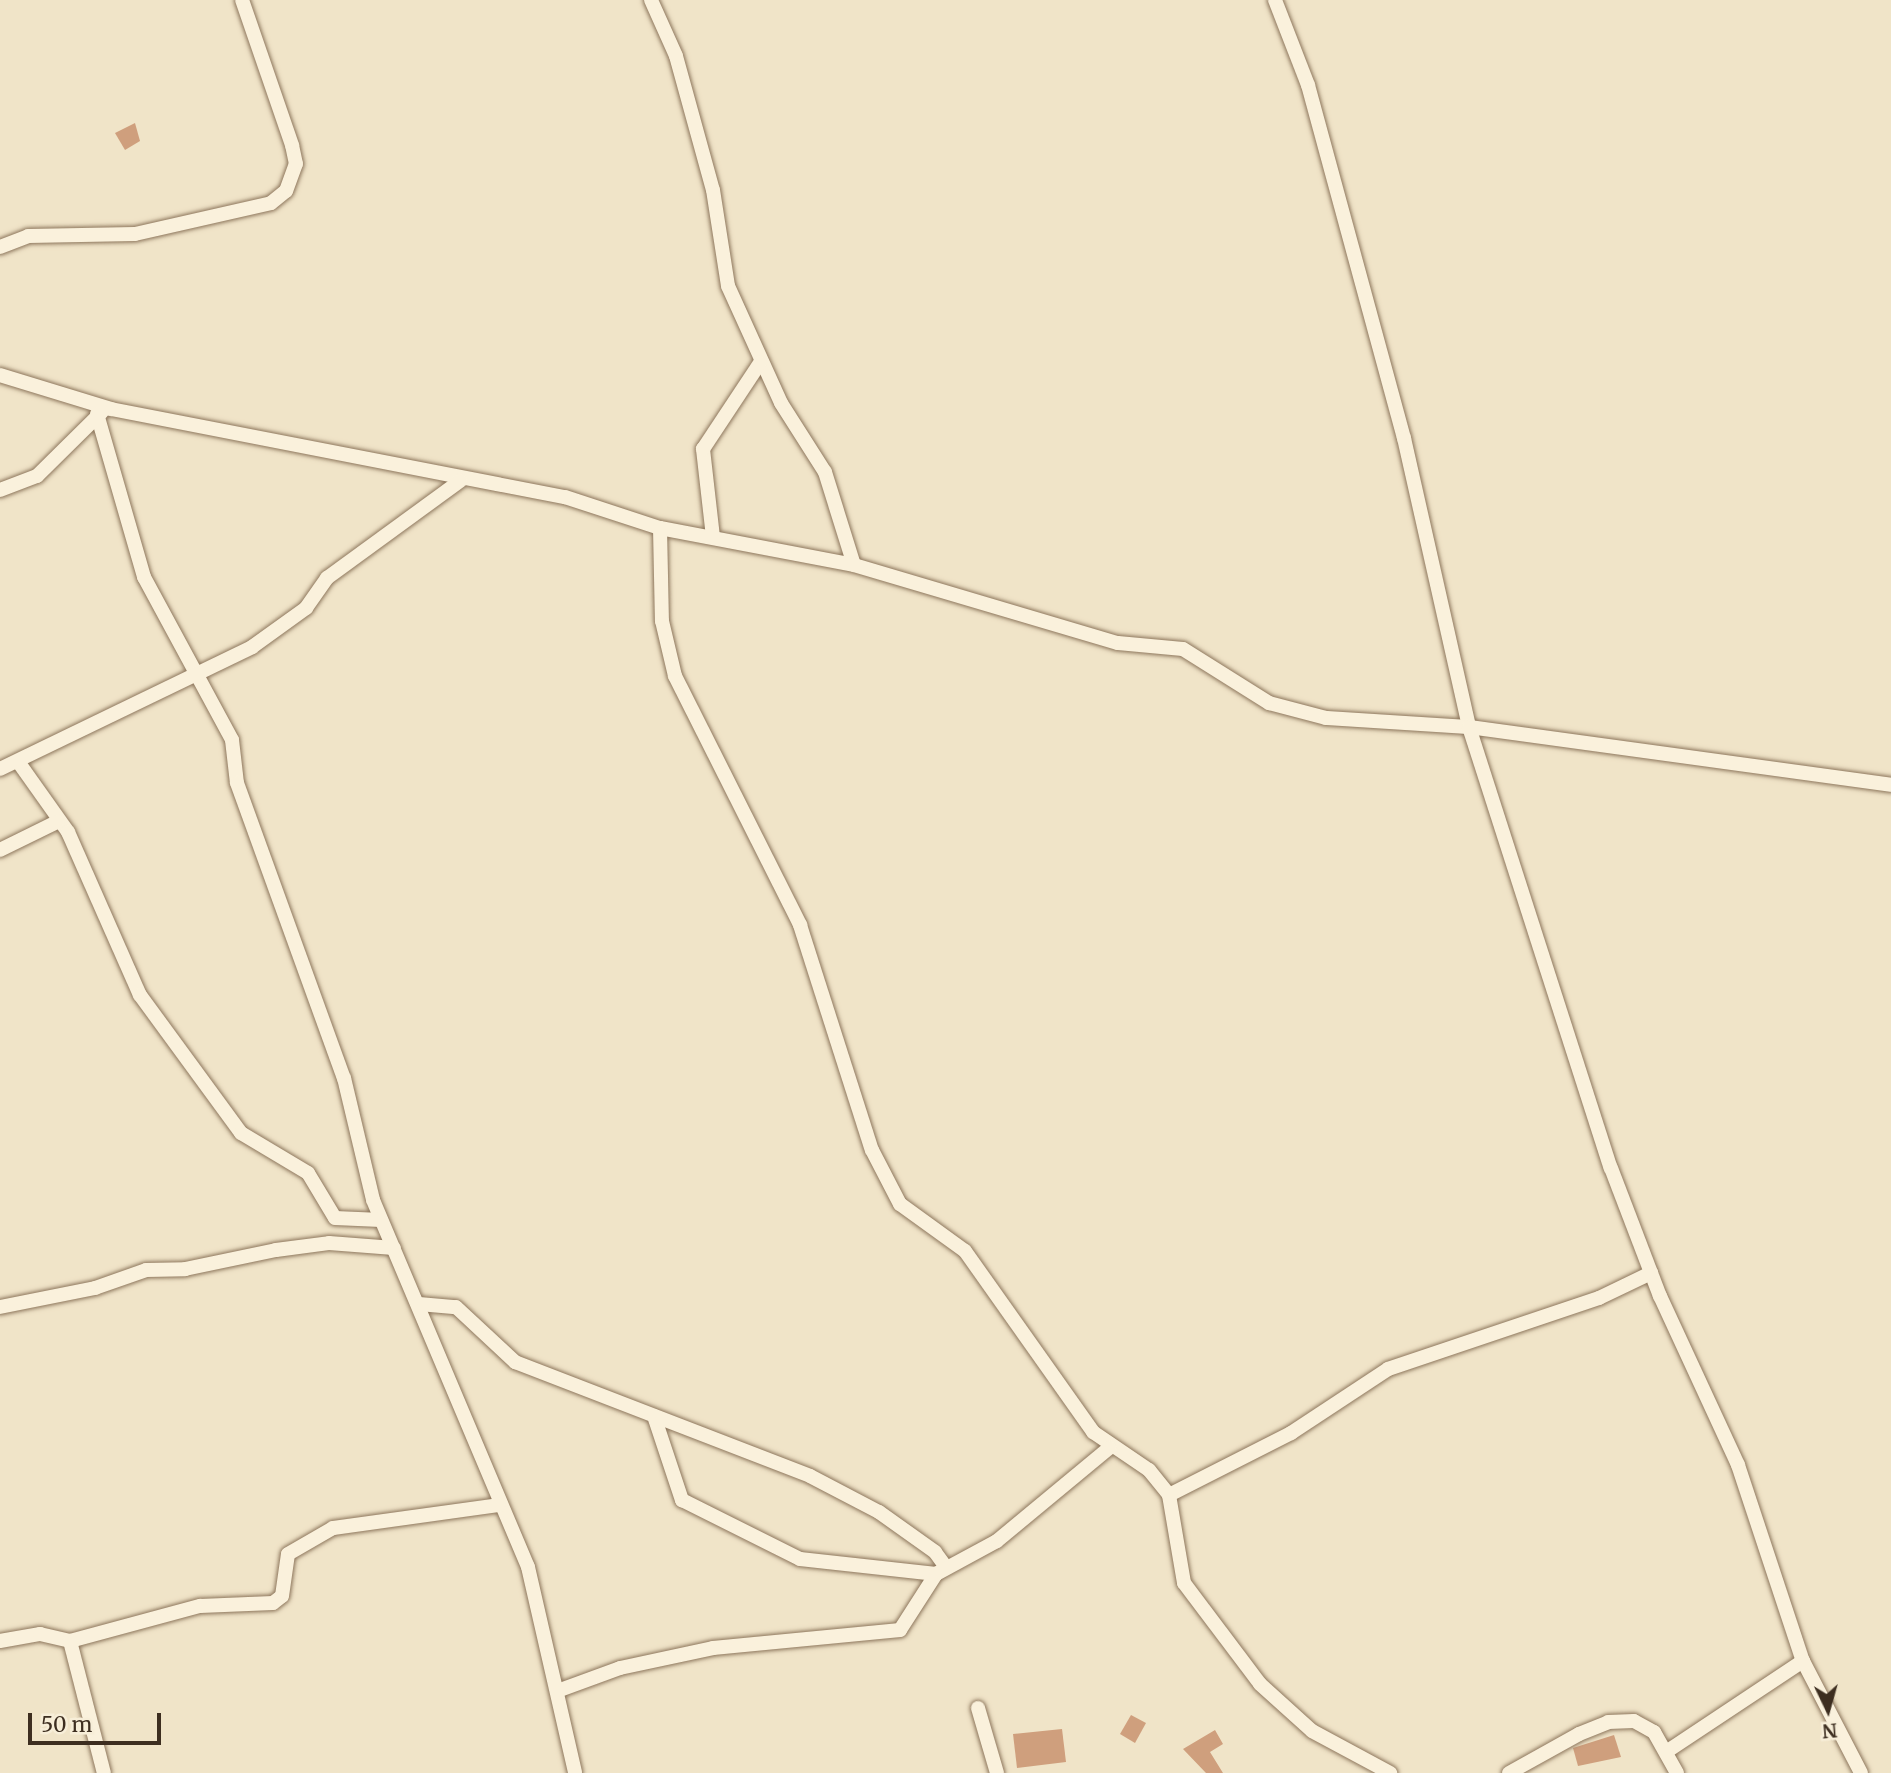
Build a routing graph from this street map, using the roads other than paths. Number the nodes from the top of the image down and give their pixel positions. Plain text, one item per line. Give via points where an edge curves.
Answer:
1 (242, 0) edge
2 (651, 0) edge
3 (1275, 0) edge
4 (0, 247) edge
5 (760, 363) junction
6 (0, 375) edge
7 (104, 411) junction
8 (460, 481) junction
9 (0, 490) edge
10 (660, 528) junction
11 (713, 537) junction
12 (854, 565) junction
13 (193, 673) junction
14 (1469, 727) junction
15 (19, 763) junction
16 (0, 769) edge
17 (1891, 785) edge
18 (57, 822) junction
19 (0, 850) edge
20 (335, 1218) junction
21 (381, 1220) junction
22 (329, 1243) junction
23 (394, 1248) junction
24 (1651, 1273) junction
25 (419, 1304) junction
26 (0, 1307) edge
27 (654, 1416) junction
28 (1109, 1448) junction
29 (1169, 1495) junction
30 (498, 1505) junction
31 (941, 1571) junction
32 (0, 1641) edge
33 (70, 1641) junction
34 (1802, 1661) junction
35 (560, 1689) junction
36 (978, 1709) dead end
37 (1669, 1750) junction
38 (104, 1773) edge
39 (575, 1773) edge
40 (997, 1773) edge
41 (1390, 1773) edge
42 (1509, 1773) edge
43 (1677, 1773) edge
44 (1861, 1773) edge

1 - 4 street via 292,145 296,164 286,191 271,203 135,234 28,236
2 - 5 street via 676,56 713,190 727,286
3 - 14 street via 1308,85 1404,438
5 - 11 street via 703,449
5 - 12 street via 825,472
6 - 7 street
7 - 8 street
7 - 9 street via 54,463
7 - 13 street via 144,577
8 - 10 street via 565,497
8 - 13 street via 327,578 282,627
10 - 11 street
10 - 28 street via 662,621 675,676 800,925 872,1150 900,1205 965,1251 1027,1346
11 - 12 street
12 - 14 street via 1049,626 1118,643 1183,649 1207,659 1241,688 1326,718
13 - 15 street
13 - 21 street via 232,740 237,783 344,1078 354,1138
14 - 17 street
14 - 24 street
15 - 16 street
15 - 18 street
18 - 19 street
18 - 20 street via 101,901 140,995 241,1133 308,1173
20 - 21 street
20 - 22 street
21 - 23 street
22 - 23 street
22 - 26 street via 146,1270 95,1289
23 - 25 street
24 - 29 street via 1599,1298 1388,1368 1291,1433
24 - 34 street via 1738,1465
25 - 27 street via 456,1307 515,1362
25 - 30 street
27 - 31 street via 810,1476 879,1512 935,1552
27 - 31 street via 682,1500 800,1559
28 - 29 street via 1149,1470
28 - 31 street via 997,1541
29 - 41 street via 1175,1554 1199,1608 1260,1684 1312,1731
30 - 33 street via 333,1528 288,1554 282,1596 273,1603 200,1606
30 - 35 street via 528,1567
31 - 35 street via 906,1627 892,1633 713,1648 620,1668
32 - 33 street via 40,1634
33 - 38 street
34 - 37 street
34 - 44 street
35 - 39 street
36 - 40 street
37 - 42 street via 1654,1731 1634,1721 1608,1722
37 - 43 street

